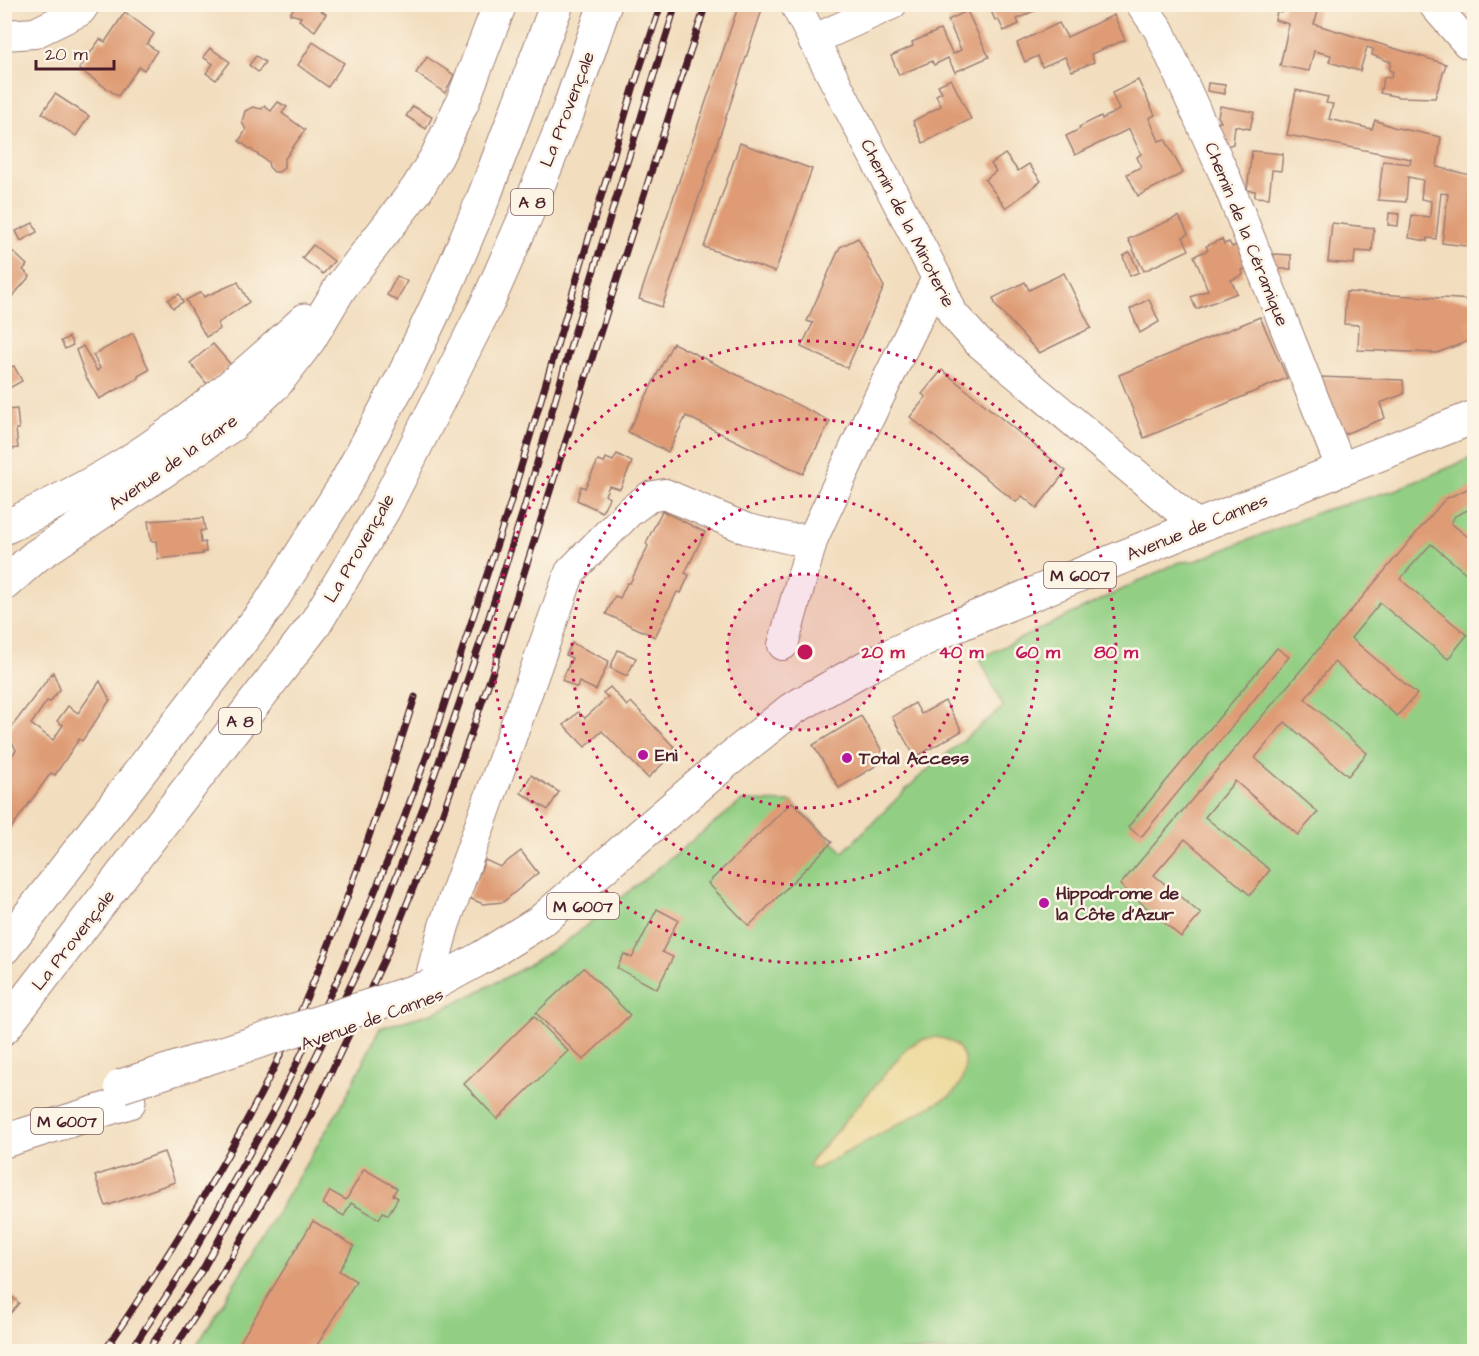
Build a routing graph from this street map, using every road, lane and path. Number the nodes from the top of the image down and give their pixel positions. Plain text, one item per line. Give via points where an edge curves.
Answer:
1 (85, 4) edge
2 (500, 4) edge
3 (557, 4) edge
4 (605, 4) edge
5 (795, 4) edge
6 (892, 4) edge
7 (1141, 4) edge
8 (1432, 4) edge
9 (4, 35) edge
10 (813, 40) junction
11 (1474, 46) edge
12 (938, 278) junction
13 (340, 288) junction
14 (1474, 417) edge
15 (1342, 470) junction
16 (1198, 526) junction
17 (4, 528) edge
18 (813, 538) junction
19 (4, 584) edge
20 (783, 645) dead end
21 (4, 948) edge
22 (429, 994) junction
23 (4, 1028) edge
24 (4, 1123) edge
25 (4, 1141) edge

1 - 9 street via 35,33
2 - 13 main road, Avenue de la Gare via 462,104 437,156 417,189
3 - 21 main road, A 8 via 446,286 404,375 343,488 269,605
4 - 23 main road, La Provençale / A 8 via 569,109 492,294 384,509 315,624
5 - 10 street, Chemin de la Minoterie
6 - 10 street
7 - 15 street, Chemin de la Céramique via 1159,30 1225,176
8 - 11 street
10 - 12 street, Chemin de la Minoterie
12 - 16 street, Chemin de la Minoterie via 953,314 977,341
12 - 18 street
13 - 17 main road, Avenue de la Gare via 248,373 175,431 74,493
13 - 19 main road, Avenue de la Gare via 278,382 232,425 36,556
14 - 15 main road, Avenue de Cannes / M 6007
15 - 16 main road, Avenue de Cannes / M 6007
16 - 22 main road, Avenue de Cannes / M 6007 via 931,636 870,665 792,710 541,921
18 - 20 street
18 - 22 street via 791,539 747,529 665,494 649,497 629,512 570,572 448,915
22 - 24 main road, Avenue de Cannes / M 6007, bridge
22 - 25 main road, Avenue de Cannes / M 6007 via 240,1065

